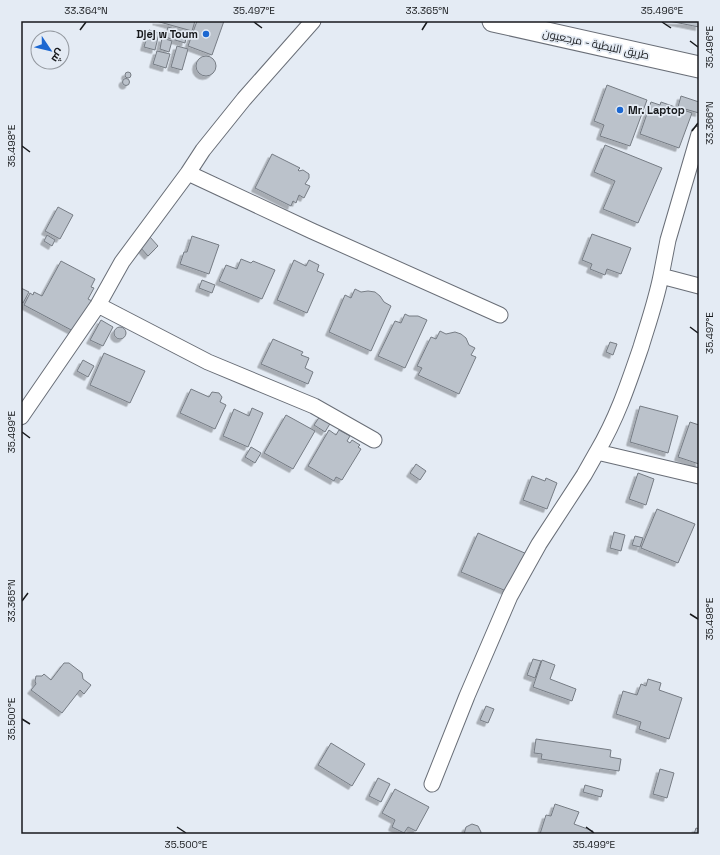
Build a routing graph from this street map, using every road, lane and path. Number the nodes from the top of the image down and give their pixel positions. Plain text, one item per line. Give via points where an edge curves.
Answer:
1 (313, 21) edge
2 (493, 21) edge
3 (699, 67) edge
4 (699, 134) edge
5 (188, 172) junction
6 (661, 276) junction
7 (699, 286) edge
8 (98, 305) junction
9 (500, 315) dead end
10 (21, 418) edge
11 (374, 440) dead end
12 (597, 452) junction
13 (699, 476) edge
14 (432, 784) dead end

1 - 5 street via 226,121
2 - 3 main road, طريق النبطية - مرجعيون
4 - 6 street via 668,240
5 - 8 street via 122,262
5 - 9 street
6 - 7 street
6 - 12 street via 652,313 619,410
8 - 10 street
8 - 11 street via 208,362 314,406
12 - 13 street
12 - 14 street via 510,596

